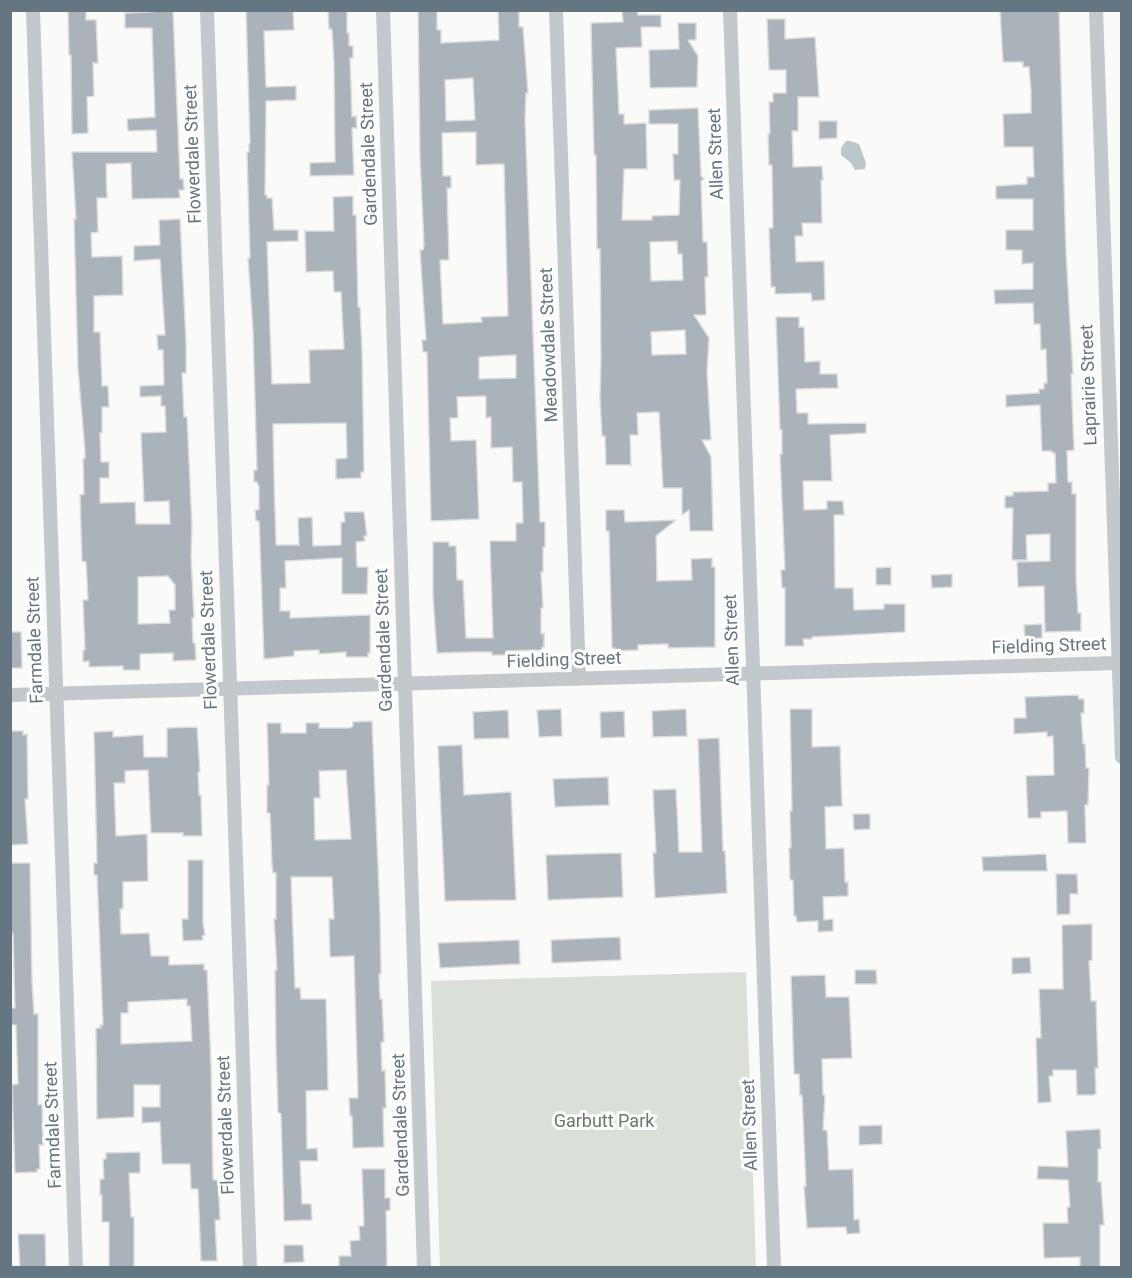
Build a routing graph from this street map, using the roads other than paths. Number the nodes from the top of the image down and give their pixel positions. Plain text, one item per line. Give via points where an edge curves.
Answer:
1 (33, 10) edge
2 (207, 10) edge
3 (383, 10) edge
4 (556, 10) edge
5 (730, 10) edge
6 (1096, 10) edge
7 (1118, 663) junction
8 (753, 674) junction
9 (579, 679) junction
10 (404, 683) junction
11 (230, 690) junction
12 (10, 695) edge
13 (56, 695) junction
14 (1122, 757) edge
15 (76, 1268) edge
16 (250, 1268) edge
17 (424, 1268) edge
18 (774, 1268) edge

1 - 13 street, Farmdale Street
2 - 11 street, Flowerdale Street
3 - 10 street, Gardendale Street
4 - 9 street, Meadowdale Street
5 - 8 street, Allen Street
6 - 7 street, Laprairie Street
7 - 8 street, Fielding Street
7 - 14 street, Laprairie Street
8 - 9 street, Fielding Street
8 - 18 street, Allen Street
9 - 10 street, Fielding Street
10 - 11 street, Fielding Street
10 - 17 street, Gardendale Street
11 - 13 street, Fielding Street
11 - 16 street, Flowerdale Street
12 - 13 street, Fielding Street
13 - 15 street, Farmdale Street

